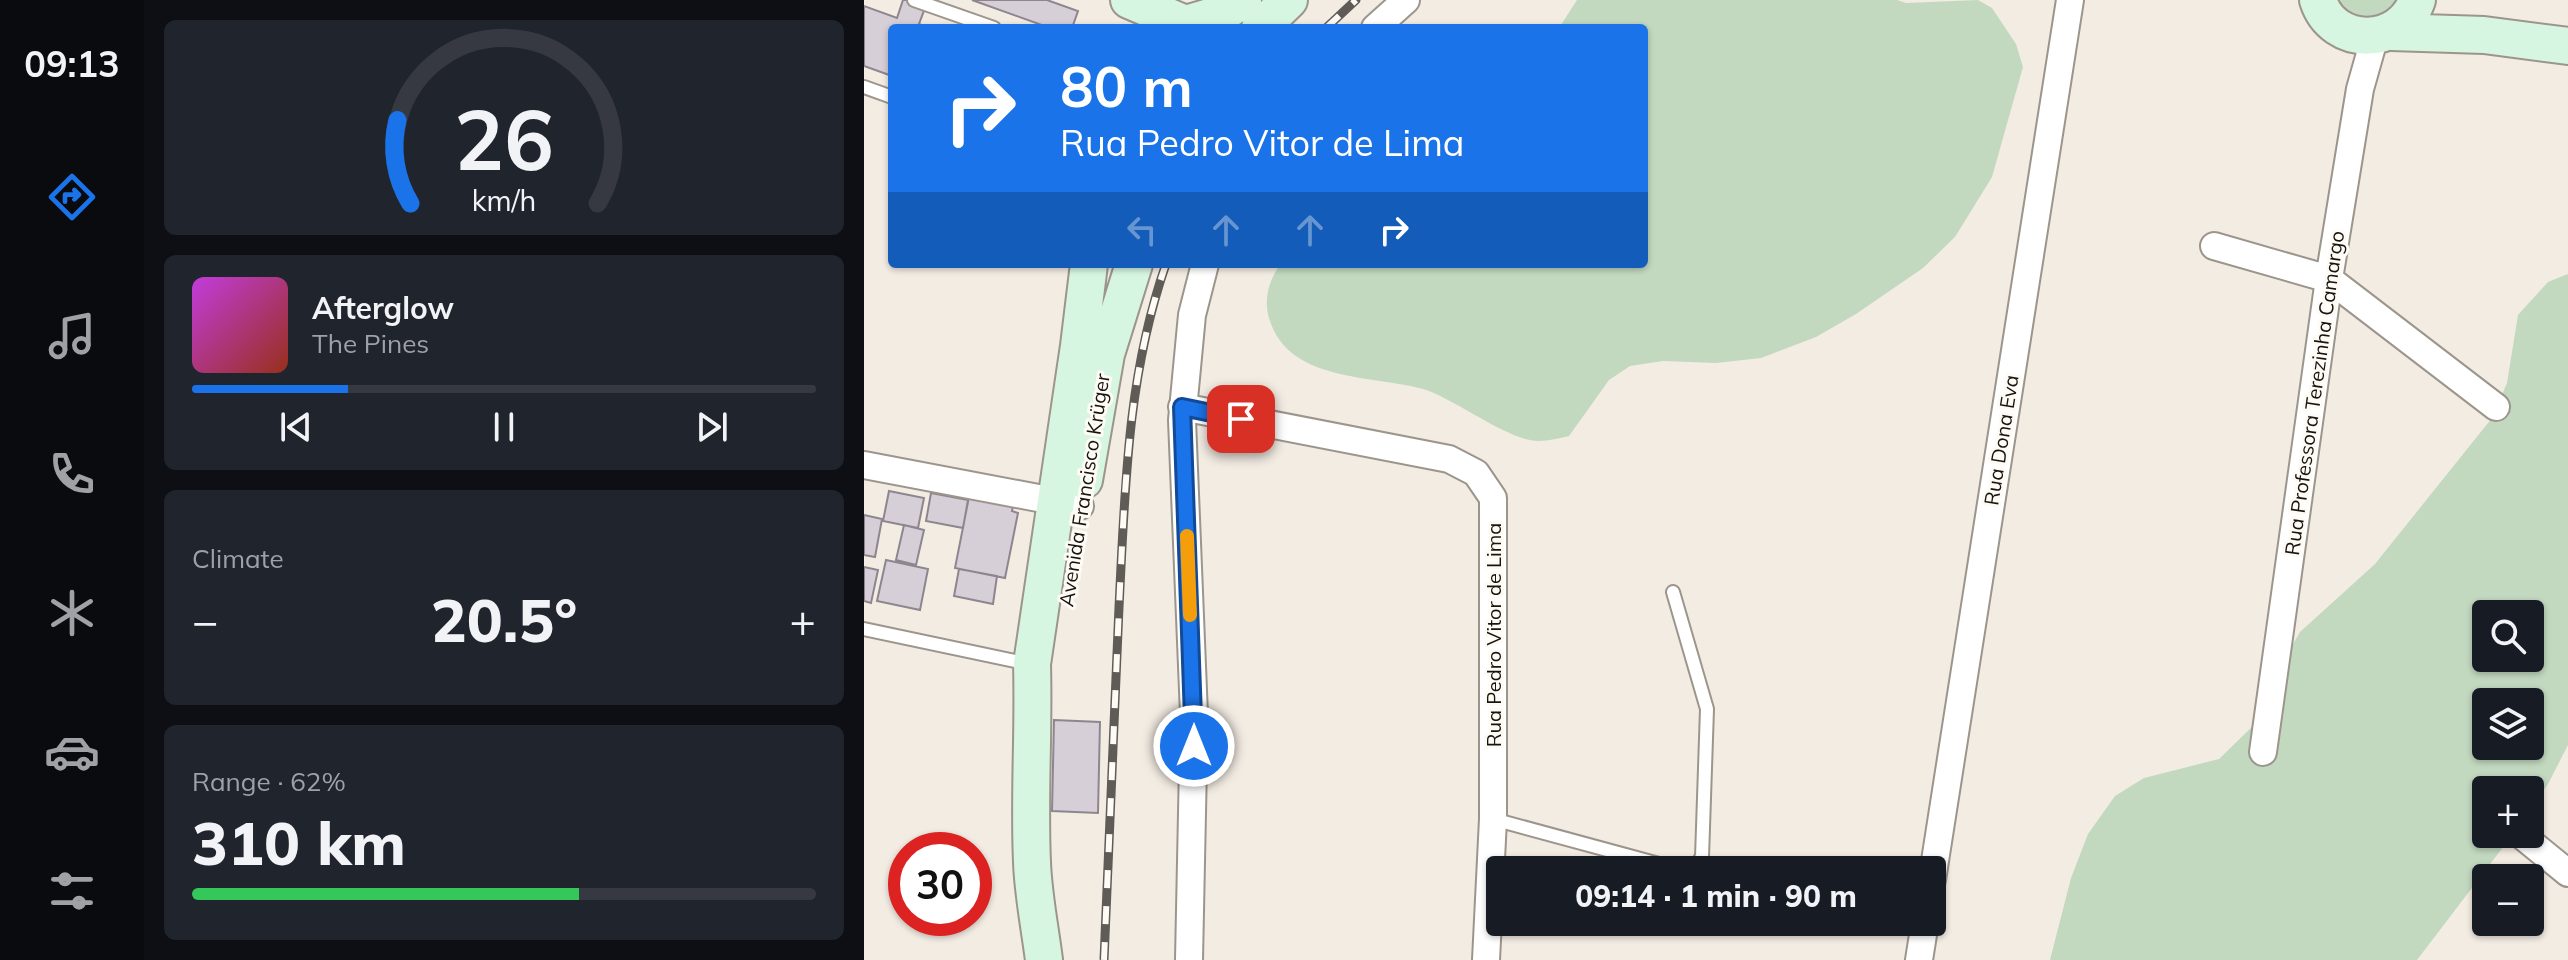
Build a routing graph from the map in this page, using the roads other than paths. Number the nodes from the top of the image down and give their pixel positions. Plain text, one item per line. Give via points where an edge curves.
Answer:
1 (914, 0) edge
2 (1116, 0) edge
3 (1129, 0) edge
4 (1243, 0) edge
5 (1289, 0) edge
6 (1406, 0) edge
7 (2070, 0) edge
8 (2318, 0) edge
9 (2417, 0) edge
10 (2428, 0) edge
11 (983, 24) edge
12 (1133, 24) edge
13 (1174, 24) edge
14 (1189, 24) edge
15 (1264, 24) edge
16 (1379, 24) edge
17 (2383, 34) junction
18 (2484, 35) junction
19 (2568, 46) edge
20 (864, 87) edge
21 (888, 96) edge
22 (2214, 246) dead end
23 (1089, 268) edge
24 (1133, 268) edge
25 (1204, 268) edge
26 (2329, 279) junction
27 (1182, 407) junction
28 (2496, 407) dead end
29 (864, 465) edge
30 (1068, 504) junction
31 (1673, 592) dead end
32 (864, 629) edge
33 (1032, 664) junction
34 (1034, 716) junction
35 (2263, 752) dead end
36 (1493, 819) junction
37 (2537, 848) edge
38 (1630, 856) edge
39 (1702, 856) edge
40 (1936, 856) edge
41 (2568, 873) edge
42 (1923, 936) edge
43 (1044, 960) edge
44 (1189, 960) edge
45 (1486, 960) edge
46 (1919, 960) edge

1 - 11 lane
2 - 12 main road
3 - 13 main road
4 - 14 main road
5 - 15 main road
6 - 16 street
7 - 40 street, Rua Dona Eva
8 - 17 main road via 2343,31
9 - 17 main road via 2404,23
10 - 18 main road
17 - 18 main road
17 - 26 street, Rua Professora Terezinha Camargo via 2360,89
18 - 19 main road
20 - 21 lane
22 - 26 street
23 - 30 main road, Avenida Francisco Krüger
24 - 30 main road, Avenida Francisco Krüger
25 - 27 street via 1192,315
26 - 28 street
26 - 35 street, Rua Professora Terezinha Camargo
27 - 36 street, Rua Pedro Vitor de Lima via 1449,459 1476,473 1493,498
27 - 44 street via 1194,715
29 - 30 street
30 - 33 main road, Avenida Francisco Krüger
30 - 34 main road, Avenida Francisco Krüger via 1056,666
31 - 39 lane via 1707,709
32 - 33 lane
33 - 34 main road, Avenida Francisco Krüger
34 - 43 main road, Avenida Francisco Krüger via 1032,865
36 - 38 lane
36 - 45 street, Rua Pedro Vitor de Lima
37 - 41 street
42 - 46 street

